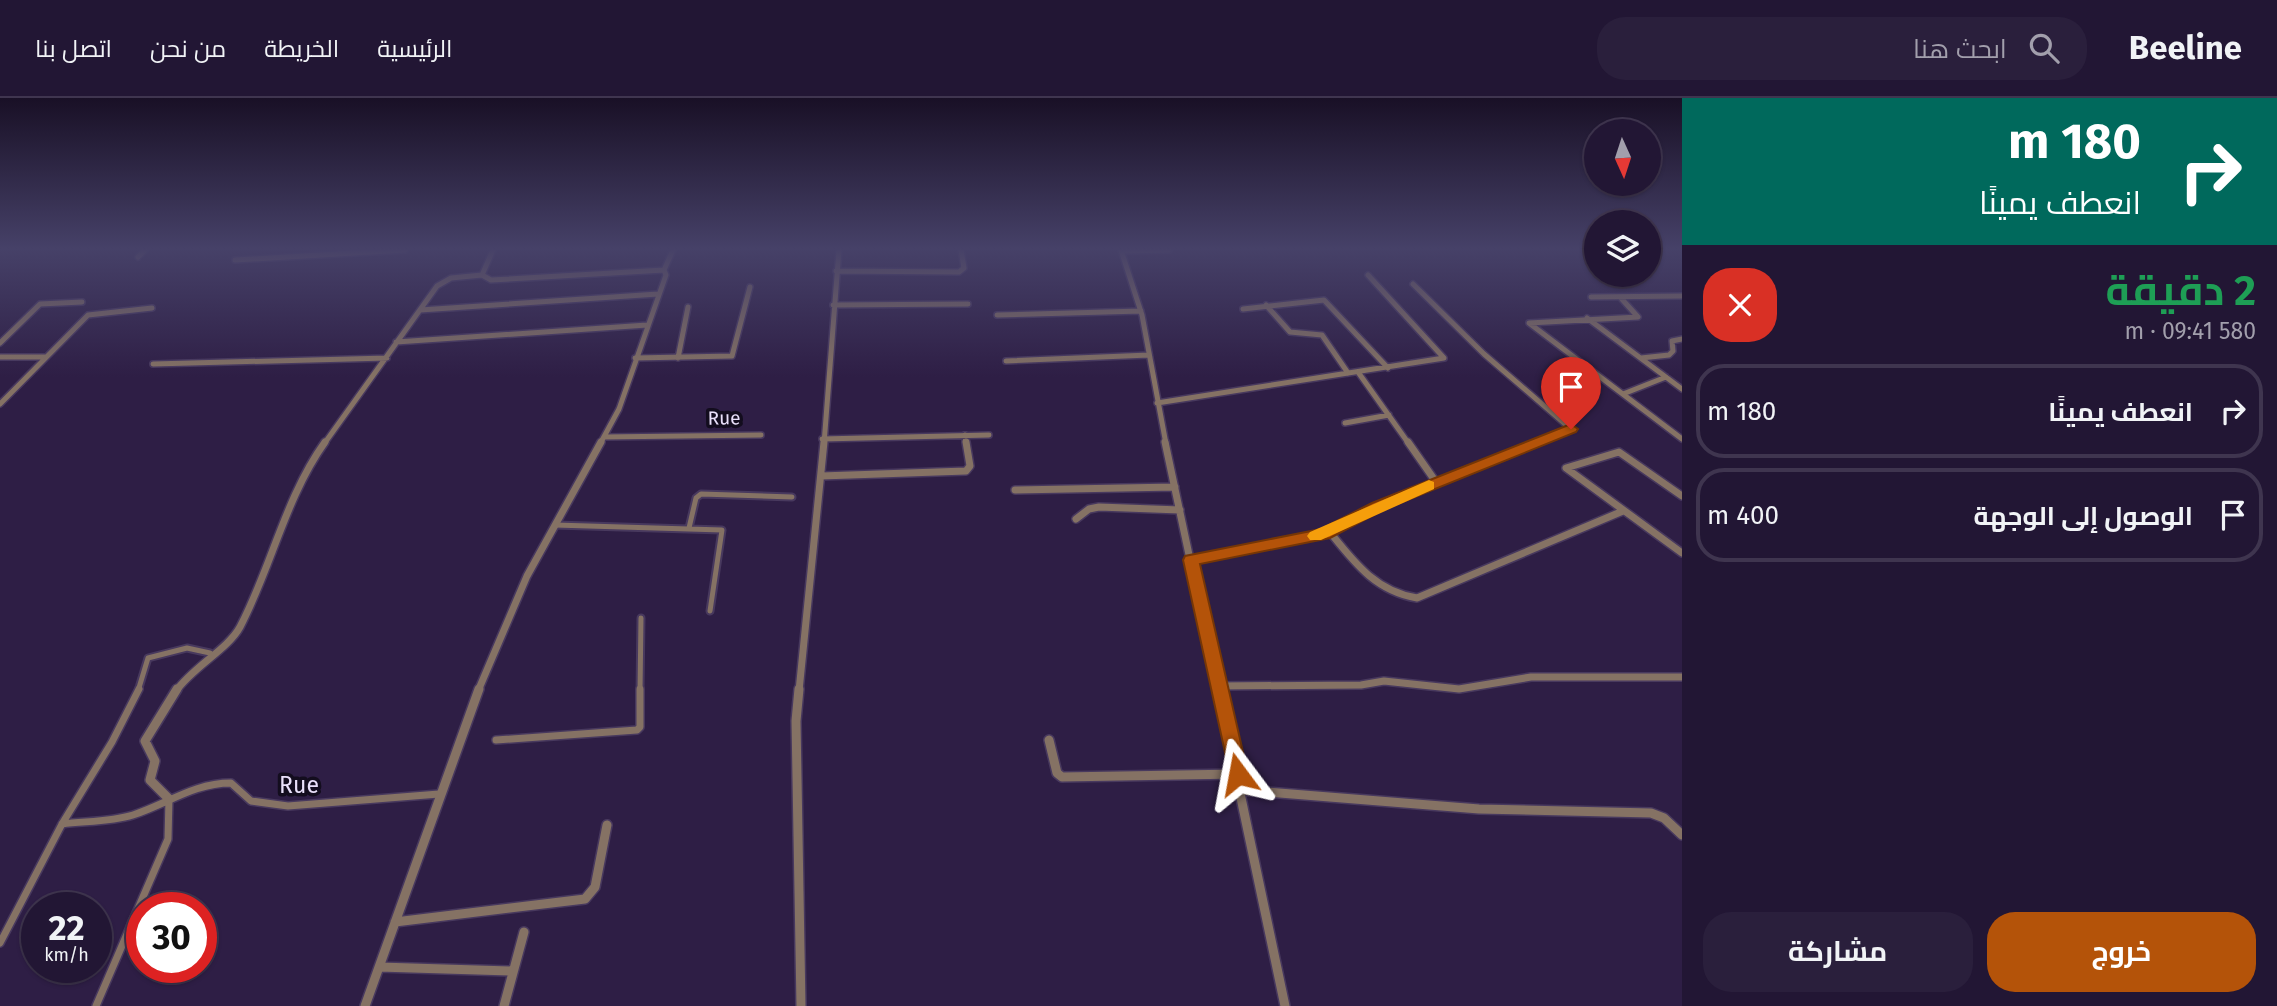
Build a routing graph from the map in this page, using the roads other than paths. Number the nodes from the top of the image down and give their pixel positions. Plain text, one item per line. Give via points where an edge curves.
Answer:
1 (435, 292) edge
2 (749, 292) edge
3 (834, 292) edge
4 (1135, 292) edge
5 (1385, 292) edge
6 (1421, 292) edge
7 (658, 294) joint
8 (1682, 296) edge
9 (1591, 297) dead end
10 (1620, 297) junction
11 (82, 302) dead end
12 (968, 304) dead end
13 (833, 305) junction
14 (1266, 305) junction
15 (688, 307) dead end
16 (152, 308) dead end
17 (1243, 309) dead end
18 (420, 310) junction
19 (1141, 311) junction
20 (997, 315) dead end
21 (1586, 318) junction
22 (647, 325) junction
23 (1682, 339) edge
24 (396, 342) junction
25 (0, 343) edge
26 (1149, 355) junction
27 (0, 357) edge
28 (47, 357) junction
29 (387, 358) junction
30 (635, 358) junction
31 (678, 358) junction
32 (1640, 358) junction
33 (1006, 361) dead end
34 (153, 364) dead end
35 (1388, 368) junction
36 (1358, 372) junction
37 (1348, 373) junction
38 (1666, 377) junction
39 (1682, 389) edge
40 (1623, 394) junction
41 (1157, 403) junction
42 (0, 404) edge
43 (1389, 415) junction
44 (1345, 423) dead end
45 (761, 435) dead end
46 (965, 435) junction
47 (989, 435) dead end
48 (604, 437) junction
49 (822, 439) junction
50 (1682, 439) edge
51 (821, 476) junction
52 (1436, 482) junction
53 (1175, 487) junction
54 (1015, 490) dead end
55 (1682, 496) edge
56 (792, 497) dead end
57 (1180, 510) junction
58 (1623, 511) junction
59 (1076, 519) dead end
60 (555, 525) junction
61 (689, 528) junction
62 (1329, 531) junction
63 (1682, 553) edge
64 (1191, 560) junction
65 (710, 611) dead end
66 (641, 618) dead end
67 (210, 653) junction
68 (1682, 677) edge
69 (1218, 686) junction
70 (496, 740) dead end
71 (1049, 740) dead end
72 (1238, 774) junction
73 (1241, 790) junction
74 (439, 794) junction
75 (169, 799) junction
76 (62, 824) junction
77 (607, 825) dead end
78 (1682, 835) edge
79 (395, 922) junction
80 (524, 932) dead end
81 (0, 943) edge
82 (379, 967) junction
83 (513, 971) junction
84 (96, 1006) edge
85 (365, 1006) edge
86 (504, 1006) edge
87 (801, 1006) edge
88 (1285, 1006) edge

1 - 18 street
2 - 31 street via 732,356
3 - 13 street
4 - 19 street
5 - 35 street via 1444,355
6 - 52 street via 1484,354 1571,426
7 - 18 street
7 - 22 street
8 - 10 street
9 - 10 street
10 - 21 street via 1638,317
11 - 25 street via 40,304
12 - 13 street
13 - 49 street
14 - 17 street
14 - 35 street via 1324,299
14 - 37 street via 1290,332 1322,335
15 - 31 street
16 - 28 street via 89,315
18 - 24 street
19 - 20 street
19 - 26 street
21 - 32 street
21 - 40 street via 1529,323
22 - 24 street
22 - 30 street
23 - 32 street via 1672,341 1669,355
24 - 29 street
26 - 33 street
26 - 41 street
27 - 28 street
28 - 42 street
29 - 34 street
29 - 67 street via 306,469 239,628 231,640
30 - 31 street
30 - 48 street via 624,396
32 - 38 street
35 - 36 street
36 - 37 street
36 - 43 street
37 - 41 street
38 - 39 street
38 - 40 street
40 - 50 street
41 - 53 street
43 - 44 street
43 - 52 street
45 - 48 street, Rue
46 - 47 street
46 - 49 street
46 - 51 street via 970,466 966,471
48 - 60 street
49 - 51 street
51 - 87 street via 796,721
52 - 62 street
53 - 54 street
53 - 57 street
55 - 58 street via 1619,452 1566,468
56 - 61 street via 701,494
57 - 59 street via 1099,507
57 - 64 street
58 - 62 street via 1417,598 1391,593 1373,583
58 - 63 street
60 - 61 street
60 - 74 street via 500,635
61 - 65 street via 720,529 723,534
62 - 64 street
64 - 69 street
66 - 70 street via 637,730
67 - 75 street via 189,674 145,741 155,761 150,780
67 - 76 street via 196,646 148,658 147,670 116,734
68 - 69 street via 1531,677 1460,689 1384,681
69 - 72 street
71 - 72 street via 1056,773 1062,777
72 - 73 street
73 - 78 street via 1479,809 1651,813
73 - 88 street
74 - 75 street, Rue via 345,804 264,804 246,798 231,783 221,782
74 - 79 street
75 - 76 street, Rue via 130,815
75 - 84 street via 168,839
76 - 81 street
77 - 79 street via 595,887 585,899
79 - 82 street
80 - 83 street
82 - 83 street
82 - 85 street
83 - 86 street

